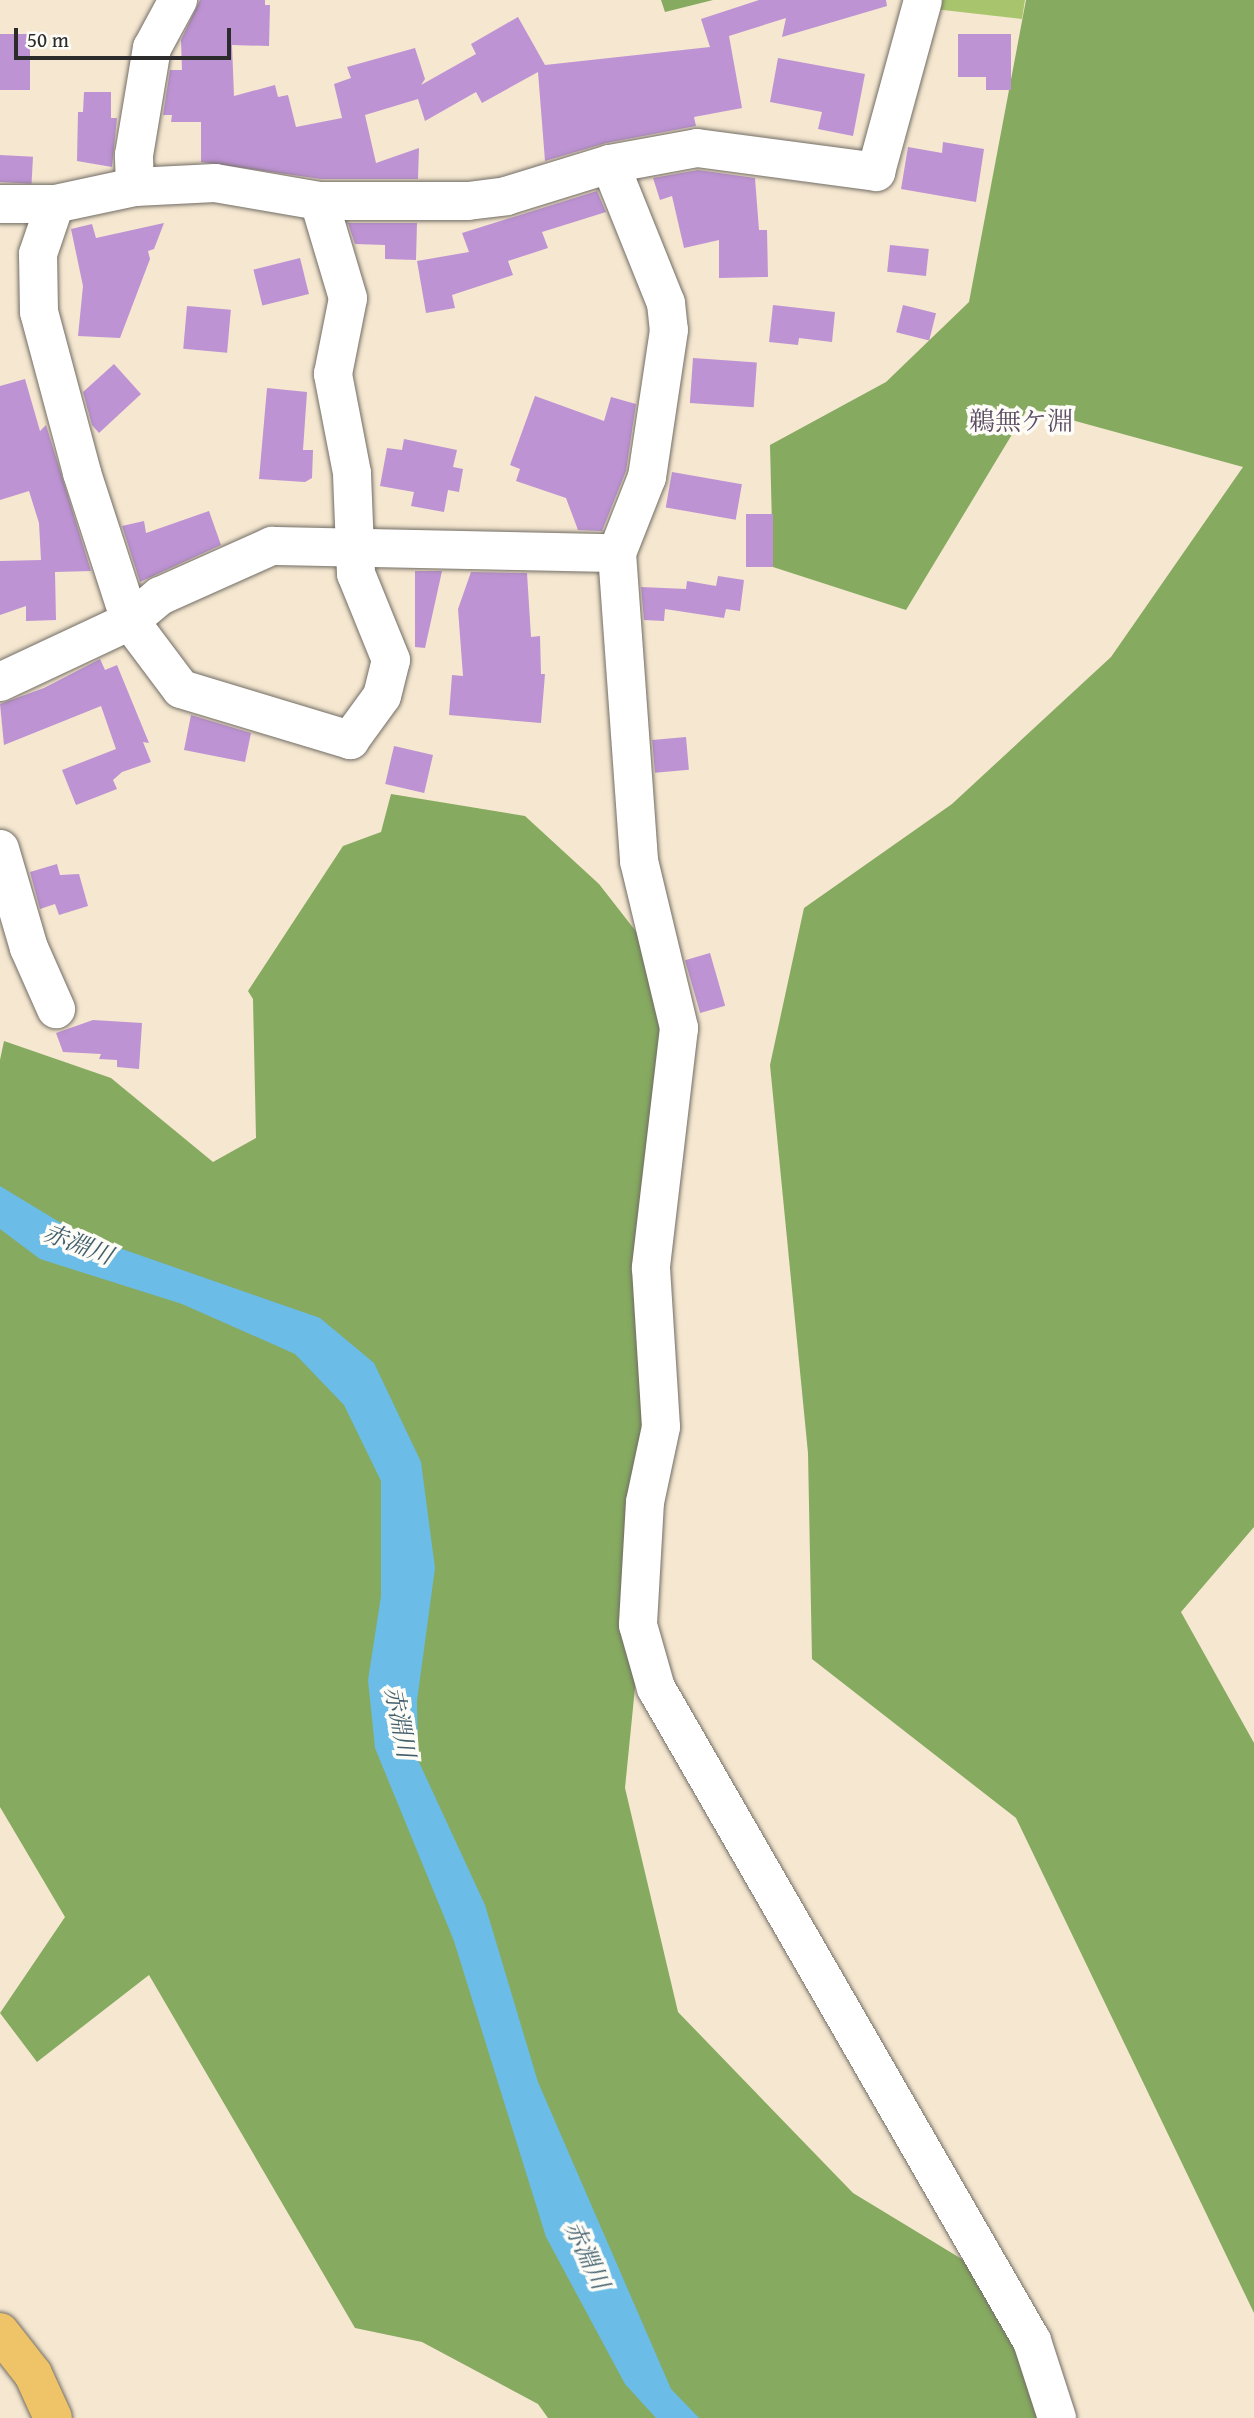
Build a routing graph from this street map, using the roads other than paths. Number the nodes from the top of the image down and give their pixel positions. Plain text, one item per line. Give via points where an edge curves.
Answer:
1 (178, 0) edge
2 (923, 0) edge
3 (610, 164) junction
4 (135, 187) junction
5 (319, 201) junction
6 (0, 204) edge
7 (55, 204) junction
8 (358, 550) junction
9 (617, 553) junction
10 (131, 621) junction
11 (0, 682) edge
12 (0, 849) edge
13 (15, 953) edge
14 (56, 1009) dead end
15 (0, 2332) edge
16 (53, 2418) edge
17 (1058, 2418) edge

1 - 4 street via 152,47 134,155
2 - 3 street via 876,172 697,148
3 - 5 street via 506,196 468,201
3 - 9 street via 666,303 669,330 647,477
4 - 5 street via 215,183
4 - 7 street
5 - 8 street via 348,298 333,374 352,473
6 - 7 street
7 - 10 street via 38,254 39,312 82,473
8 - 9 street
8 - 10 street via 272,546 160,596
8 - 10 street via 356,574 391,660 382,696 350,740 181,689
9 - 17 street via 639,861 679,1028 652,1268 661,1427 645,1502 638,1625 656,1688 1032,2341
10 - 11 street
12 - 13 street
13 - 14 street
15 - 16 main road via 33,2374

